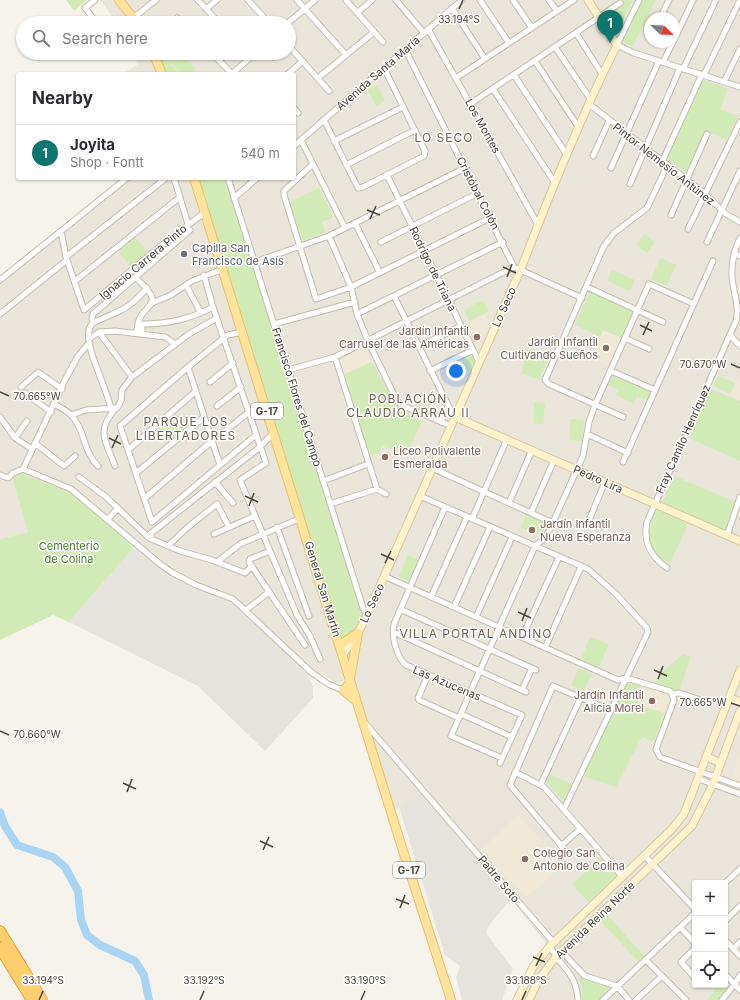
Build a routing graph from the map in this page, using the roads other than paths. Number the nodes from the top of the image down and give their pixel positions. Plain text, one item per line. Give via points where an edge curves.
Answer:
1 (95, 0) edge
2 (119, 0) edge
3 (156, 0) edge
4 (198, 0) edge
5 (217, 0) edge
6 (248, 0) edge
7 (296, 0) edge
8 (315, 0) edge
9 (346, 0) edge
10 (372, 0) edge
11 (396, 0) edge
12 (462, 0) edge
13 (480, 0) edge
14 (513, 0) edge
15 (549, 0) edge
16 (574, 0) edge
17 (588, 0) edge
18 (639, 0) edge
19 (669, 0) edge
20 (693, 0) edge
21 (716, 0) edge
22 (740, 0) edge
23 (620, 3) dead end
24 (452, 8) junction
25 (206, 9) junction
26 (305, 9) junction
27 (556, 11) junction
28 (663, 12) dead end
29 (357, 13) junction
30 (91, 16) edge
31 (132, 16) edge
32 (139, 16) edge
33 (212, 16) edge
34 (263, 16) edge
35 (296, 16) edge
36 (599, 18) junction
37 (532, 28) junction
38 (680, 28) edge
39 (426, 31) junction
40 (374, 32) junction
41 (576, 34) junction
42 (383, 42) dead end
43 (509, 43) junction
44 (617, 45) junction
45 (555, 48) junction
46 (669, 48) edge
47 (740, 48) edge
48 (405, 49) junction
49 (296, 54) edge
50 (346, 55) junction
51 (485, 59) junction
52 (156, 60) edge
53 (219, 60) edge
54 (248, 60) edge
55 (302, 61) junction
56 (535, 61) junction
57 (661, 61) junction
58 (384, 68) junction
59 (682, 68) junction
60 (161, 72) edge
61 (230, 72) edge
62 (234, 72) edge
63 (290, 72) edge
64 (602, 74) junction
65 (514, 75) junction
66 (703, 75) junction
67 (318, 78) junction
68 (456, 78) junction
69 (724, 82) junction
70 (740, 87) edge
71 (493, 89) junction
72 (329, 91) dead end
73 (590, 102) junction
74 (470, 104) junction
75 (403, 107) junction
76 (296, 110) edge
77 (298, 113) dead end
78 (324, 120) junction
79 (609, 121) junction
80 (740, 122) edge
81 (579, 128) junction
82 (415, 130) junction
83 (707, 134) dead end
84 (626, 135) junction
85 (301, 140) junction
86 (334, 141) junction
87 (296, 144) edge
88 (645, 149) junction
89 (567, 155) junction
90 (593, 156) dead end
91 (662, 162) junction
92 (312, 164) junction
93 (346, 165) junction
94 (667, 166) junction
95 (465, 168) junction
96 (611, 168) dead end
97 (740, 171) edge
98 (387, 175) junction
99 (296, 179) edge
100 (125, 180) edge
101 (164, 180) edge
102 (175, 180) edge
103 (195, 180) edge
104 (229, 180) edge
105 (256, 180) edge
106 (295, 180) edge
107 (686, 180) junction
108 (555, 183) junction
109 (630, 184) dead end
110 (478, 193) junction
111 (705, 194) junction
112 (180, 197) junction
113 (234, 198) junction
114 (399, 201) junction
115 (722, 210) junction
116 (205, 212) junction
117 (671, 215) dead end
118 (490, 218) junction
119 (740, 222) edge
120 (355, 223) junction
121 (537, 223) junction
122 (188, 224) junction
123 (412, 226) junction
124 (345, 228) junction
125 (688, 229) dead end
126 (190, 230) dead end
127 (60, 232) junction
128 (329, 236) junction
129 (740, 238) edge
130 (381, 242) dead end
131 (503, 242) junction
132 (707, 242) dead end
133 (301, 247) junction
134 (424, 251) junction
135 (734, 253) junction
136 (740, 256) edge
137 (67, 258) junction
138 (713, 261) dead end
139 (255, 262) junction
140 (222, 269) junction
141 (517, 269) junction
142 (380, 273) junction
143 (204, 275) junction
144 (436, 275) junction
145 (136, 278) junction
146 (0, 280) edge
147 (75, 281) junction
148 (186, 285) junction
149 (351, 287) junction
150 (587, 287) junction
151 (147, 288) junction
152 (394, 296) junction
153 (582, 298) junction
154 (448, 300) junction
155 (355, 302) junction
156 (152, 303) junction
157 (694, 304) junction
158 (213, 307) junction
159 (638, 310) junction
160 (201, 313) junction
161 (0, 314) edge
162 (357, 314) junction
163 (217, 318) junction
164 (406, 321) junction
165 (664, 322) dead end
166 (93, 323) junction
167 (274, 324) junction
168 (461, 326) junction
169 (99, 332) junction
170 (242, 332) junction
171 (139, 333) junction
172 (730, 335) junction
173 (224, 338) junction
174 (625, 338) junction
175 (89, 341) junction
176 (368, 341) junction
177 (175, 344) junction
178 (418, 346) junction
179 (740, 346) edge
180 (649, 349) dead end
181 (473, 350) junction
182 (335, 357) junction
183 (479, 362) junction
184 (232, 363) junction
185 (188, 367) junction
186 (288, 370) junction
187 (430, 371) junction
188 (611, 371) junction
189 (132, 377) junction
190 (210, 382) dead end
191 (21, 387) dead end
192 (241, 387) junction
193 (62, 389) junction
194 (655, 390) junction
195 (196, 391) junction
196 (25, 393) dead end
197 (54, 404) junction
198 (595, 405) junction
199 (217, 406) dead end
200 (448, 406) junction
201 (113, 409) junction
202 (51, 412) junction
203 (249, 412) junction
204 (71, 415) junction
205 (455, 416) junction
206 (0, 417) edge
207 (204, 417) junction
208 (623, 417) dead end
209 (27, 421) dead end
210 (441, 422) junction
211 (451, 426) junction
212 (224, 432) dead end
213 (274, 432) junction
214 (587, 434) junction
215 (256, 435) junction
216 (15, 438) junction
217 (507, 439) junction
218 (212, 441) junction
219 (35, 442) junction
220 (260, 447) junction
221 (32, 448) junction
222 (128, 450) junction
223 (532, 450) junction
224 (628, 453) junction
225 (74, 456) dead end
226 (554, 460) junction
227 (623, 462) dead end
228 (368, 464) junction
229 (98, 466) dead end
230 (115, 466) dead end
231 (220, 466) junction
232 (432, 468) junction
233 (23, 470) junction
234 (577, 470) junction
235 (136, 473) junction
236 (0, 475) edge
237 (79, 477) dead end
238 (323, 481) junction
239 (215, 482) junction
240 (605, 482) junction
241 (377, 489) junction
242 (484, 492) junction
243 (386, 494) dead end
244 (420, 496) junction
245 (740, 497) edge
246 (144, 499) junction
247 (233, 503) dead end
248 (510, 503) junction
249 (330, 504) junction
250 (654, 504) junction
251 (445, 507) junction
252 (118, 508) junction
253 (531, 513) junction
254 (255, 516) junction
255 (301, 518) junction
256 (470, 518) junction
257 (108, 519) junction
258 (553, 523) junction
259 (586, 525) dead end
260 (229, 527) junction
261 (277, 527) junction
262 (490, 527) junction
263 (262, 533) junction
264 (214, 534) dead end
265 (512, 536) junction
266 (727, 536) junction
267 (152, 539) junction
268 (740, 541) edge
269 (168, 546) junction
270 (535, 546) junction
271 (270, 551) junction
272 (559, 557) junction
273 (217, 562) junction
274 (252, 566) junction
275 (581, 566) junction
276 (667, 568) dead end
277 (384, 576) junction
278 (409, 587) junction
279 (269, 592) junction
280 (431, 597) junction
281 (454, 607) junction
282 (246, 610) junction
283 (400, 610) junction
284 (367, 615) junction
285 (308, 616) dead end
286 (476, 617) junction
287 (499, 627) junction
288 (394, 632) junction
289 (358, 633) junction
290 (522, 637) junction
291 (305, 645) dead end
292 (340, 645) junction
293 (545, 648) junction
294 (489, 649) junction
295 (343, 654) junction
296 (320, 659) dead end
297 (740, 670) edge
298 (480, 671) junction
299 (428, 675) junction
300 (350, 678) junction
301 (626, 678) junction
302 (343, 690) junction
303 (732, 690) junction
304 (354, 692) junction
305 (470, 693) junction
306 (672, 694) junction
307 (740, 694) edge
308 (581, 697) junction
309 (700, 700) dead end
310 (728, 701) junction
311 (357, 702) junction
312 (740, 702) edge
313 (610, 710) junction
314 (740, 711) edge
315 (460, 716) junction
316 (364, 721) junction
317 (512, 737) junction
318 (707, 757) junction
319 (721, 763) junction
320 (515, 772) junction
321 (700, 775) junction
322 (714, 781) junction
323 (541, 784) junction
324 (740, 786) edge
325 (740, 794) edge
326 (690, 800) junction
327 (703, 807) junction
328 (564, 809) junction
329 (580, 829) junction
330 (644, 855) junction
331 (653, 865) junction
332 (740, 869) edge
333 (622, 876) junction
334 (728, 881) edge
335 (692, 906) edge
336 (740, 906) edge
337 (692, 916) edge
338 (728, 918) edge
339 (680, 927) junction
340 (567, 928) junction
341 (0, 931) edge
342 (575, 938) junction
343 (692, 940) edge
344 (740, 942) edge
345 (728, 943) edge
346 (551, 944) junction
347 (0, 948) edge
348 (733, 949) junction
349 (692, 951) edge
350 (561, 952) junction
351 (740, 956) edge
352 (556, 958) junction
353 (646, 960) junction
354 (692, 975) edge
355 (740, 975) edge
356 (662, 976) junction
357 (728, 977) edge
358 (735, 984) junction
359 (618, 986) junction
360 (740, 990) edge
361 (32, 1000) edge
362 (42, 1000) edge
363 (451, 1000) edge
364 (517, 1000) edge
365 (530, 1000) edge
366 (578, 1000) edge
367 (603, 1000) edge
368 (629, 1000) edge
369 (636, 1000) edge
370 (686, 1000) edge
371 (722, 1000) edge

1 - 30 street via 86,8
2 - 31 main road
3 - 32 street
4 - 25 street
5 - 25 street
6 - 34 street
7 - 26 street
8 - 26 street
9 - 29 street
10 - 29 street
11 - 39 street, Los Montes
12 - 24 street, Avenida Santa María
13 - 43 street
14 - 37 street
15 - 27 street
16 - 27 street
17 - 36 street
18 - 44 street, Lo Seco
19 - 28 street
20 - 38 street
21 - 59 street
22 - 66 street
23 - 36 street
24 - 39 street, Avenida Santa María
24 - 51 street
25 - 33 street
26 - 35 street
26 - 50 street
27 - 37 street
29 - 40 street
36 - 41 street
36 - 44 street
37 - 43 street
39 - 48 street, Avenida Santa María
39 - 68 street, Los Montes
40 - 42 street
40 - 50 street
41 - 45 street
41 - 64 street
43 - 51 street
44 - 57 street
44 - 64 street, Lo Seco
45 - 56 street
45 - 73 street, Pintor Nemesio Antúnez
46 - 57 street
47 - 69 street
48 - 58 street, Avenida Santa María
48 - 95 street, Cristóbal Colón
49 - 55 street
50 - 67 street
51 - 68 street
52 - 60 main road
53 - 61 street
54 - 62 street
55 - 63 street
55 - 67 street
56 - 65 street
56 - 81 street
57 - 59 street
57 - 84 street
58 - 75 street
58 - 78 street, Avenida Santa María
59 - 66 street
59 - 88 street
64 - 73 street, Lo Seco
65 - 71 street
65 - 89 street
66 - 69 street
66 - 91 street
67 - 72 street
68 - 74 street, Los Montes
69 - 70 street
71 - 74 street
71 - 108 street
73 - 79 street, Pintor Nemesio Antúnez
73 - 81 street, Lo Seco
74 - 121 street, Los Montes
75 - 82 street
75 - 86 street
76 - 77 street
78 - 85 street, Avenida Santa María
78 - 86 street
79 - 84 street, Pintor Nemesio Antúnez
79 - 90 street
80 - 111 street
81 - 89 street, Lo Seco
82 - 93 street
82 - 98 street via 425,154
83 - 107 street
84 - 88 street, Pintor Nemesio Antúnez
84 - 96 street
85 - 87 street, Avenida Santa María
85 - 92 street
86 - 93 street
88 - 91 street, Pintor Nemesio Antúnez
88 - 109 street
89 - 108 street, Lo Seco
91 - 94 street, Pintor Nemesio Antúnez
92 - 99 street
92 - 124 street
93 - 98 street via 358,188
94 - 107 street, Pintor Nemesio Antúnez
94 - 150 street via 647,208 609,238
95 - 110 street, Cristóbal Colón
95 - 114 street
97 - 115 street
98 - 114 street, Rodrigo de Triana
100 - 127 street
101 - 137 street
102 - 112 street
103 - 116 main road, General San Martín / G-17
104 - 113 street, Francisco Flores del Campo
105 - 113 street
106 - 133 street via 284,191
107 - 111 street, Pintor Nemesio Antúnez
107 - 117 street
108 - 121 street, Lo Seco
110 - 118 street, Cristóbal Colón
110 - 123 street
111 - 115 street, Pintor Nemesio Antúnez
111 - 125 street
112 - 122 street
112 - 147 street
113 - 139 street, Francisco Flores del Campo
114 - 120 street
114 - 123 street, Rodrigo de Triana
115 - 119 street, Pintor Nemesio Antúnez
115 - 132 street
116 - 122 street, Ignacio Carrera Pinto
116 - 140 main road, General San Martín / G-17
118 - 131 street, Cristóbal Colón
118 - 134 street
120 - 124 street
120 - 142 street
121 - 141 street, Lo Seco
122 - 147 street, Ignacio Carrera Pinto via 86,309 82,308
123 - 130 street
123 - 134 street, Rodrigo de Triana
124 - 128 street
126 - 145 street
127 - 137 street
127 - 146 street
128 - 133 street
128 - 149 street
129 - 135 street, Fray Camilo Henríquez
131 - 141 street, Cristóbal Colón
131 - 144 street
133 - 139 street
133 - 149 street via 316,299
134 - 142 street
134 - 144 street, Rodrigo de Triana
135 - 136 street
135 - 172 street, Fray Camilo Henríquez via 732,278 738,311
137 - 147 street
137 - 161 street
138 - 157 street
139 - 167 street, Francisco Flores del Campo
140 - 143 street
140 - 170 main road, General San Martín / G-17
141 - 153 street
141 - 154 street
141 - 183 street, Lo Seco
142 - 149 street
143 - 148 street
143 - 158 street
144 - 152 street
144 - 154 street, Rodrigo de Triana
145 - 151 street
145 - 166 street via 94,313
148 - 156 street
148 - 160 street
149 - 155 street
150 - 153 street
150 - 159 street
151 - 156 street via 152,294
151 - 166 street via 126,309
152 - 162 street
152 - 164 street
153 - 198 street via 545,380
154 - 164 street
154 - 168 street, Rodrigo de Triana
155 - 162 street
155 - 167 street
156 - 171 street via 139,318
157 - 159 street via 649,284
157 - 194 street
158 - 160 street
158 - 163 street
159 - 165 street
159 - 174 street
160 - 171 street via 172,322 142,324
162 - 176 street
163 - 173 street
163 - 177 street
164 - 176 street
164 - 178 street
166 - 175 street via 88,331
167 - 186 street, Francisco Flores del Campo
168 - 178 street
168 - 181 street, Rodrigo de Triana
169 - 171 street
169 - 175 street
169 - 189 street
170 - 173 street
170 - 213 main road, General San Martín / G-17
171 - 177 street via 167,337
172 - 179 street
172 - 250 street, Fray Camilo Henríquez
173 - 184 street
173 - 185 street
174 - 180 street
174 - 188 street
175 - 193 street via 78,356
175 - 201 street
176 - 182 street
176 - 210 street via 401,405
177 - 189 street
178 - 187 street
181 - 183 street, Rodrigo de Triana
181 - 187 street
182 - 186 street
182 - 228 street
183 - 205 street, Lo Seco
184 - 190 street
184 - 192 street
185 - 195 street
185 - 222 street via 120,426
186 - 238 street, Francisco Flores del Campo
187 - 200 street
188 - 194 street
188 - 198 street
189 - 201 street via 122,390 121,401
191 - 193 street via 38,372
192 - 199 street
192 - 203 street
193 - 197 street
194 - 224 street
195 - 207 street
195 - 222 street
196 - 202 street
197 - 202 street
197 - 204 street
198 - 208 street
198 - 214 street
200 - 205 street
200 - 210 street
201 - 204 street via 86,410
201 - 230 street via 103,430
202 - 219 street
203 - 212 street
203 - 215 street
204 - 229 street via 88,452
205 - 211 street, Lo Seco
205 - 217 street, Pedro Lira
206 - 216 street
207 - 218 street
207 - 235 street
209 - 216 street
210 - 211 street
211 - 232 street, Lo Seco
213 - 220 street
213 - 255 main road, General San Martín / G-17
214 - 224 street
214 - 234 street via 583,456
215 - 220 street
215 - 231 street
216 - 221 street
217 - 223 street, Pedro Lira
217 - 242 street
218 - 231 street
218 - 246 street
219 - 221 street
219 - 225 street via 64,466
220 - 239 street
220 - 254 street via 266,463 240,480
221 - 233 street
222 - 235 street
223 - 226 street, Pedro Lira
223 - 248 street
224 - 227 street
226 - 234 street, Pedro Lira
226 - 253 street
228 - 238 street
228 - 241 street
231 - 246 street via 152,522
232 - 242 street
232 - 244 street, Lo Seco
233 - 236 street via 13,473 8,478
233 - 257 street via 71,489
234 - 240 street, Pedro Lira
234 - 258 street
235 - 246 street
237 - 252 street
238 - 249 street, Francisco Flores del Campo
239 - 247 street
239 - 267 street via 150,534
240 - 250 street, Pedro Lira
240 - 259 street
241 - 243 street
241 - 249 street
242 - 248 street
242 - 256 street
244 - 251 street
244 - 277 street, Lo Seco
245 - 266 street
248 - 253 street
249 - 284 street, Francisco Flores del Campo
250 - 266 street, Pedro Lira
250 - 276 street, Fray Camilo Henríquez via 647,522 645,538 653,556
251 - 256 street
251 - 278 street, Las Azucenas
252 - 257 street
252 - 267 street via 141,532
253 - 258 street
254 - 260 street
254 - 263 street
255 - 261 street
255 - 292 main road, General San Martín / G-17
256 - 262 street
256 - 280 street
257 - 282 street via 167,569 196,585 228,597
258 - 270 street via 545,538
260 - 264 street
260 - 269 street via 217,504
261 - 263 street
261 - 285 street
262 - 265 street
262 - 281 street
263 - 271 street
263 - 273 street via 240,544
265 - 270 street
265 - 286 street
266 - 268 street, Pedro Lira
267 - 269 street
269 - 273 street
270 - 272 street
270 - 287 street
271 - 274 street via 250,559
271 - 296 street via 297,615
272 - 275 street
272 - 290 street
273 - 274 street via 245,573
274 - 279 street
275 - 293 street
275 - 301 street via 605,584 645,624 648,632
277 - 278 street
277 - 284 street, Lo Seco
278 - 280 street
278 - 283 street, Las Azucenas
279 - 282 street
279 - 291 street
280 - 281 street
281 - 286 street
282 - 302 street via 311,672 328,684
283 - 288 street, Las Azucenas via 394,624
283 - 294 street
284 - 289 street, Lo Seco
286 - 287 street
287 - 290 street
287 - 294 street
288 - 298 street
288 - 299 street, Las Azucenas via 401,661
289 - 292 main road
289 - 295 street, Lo Seco
289 - 300 main road
290 - 293 street
292 - 295 main road, General San Martín / G-17
293 - 301 street via 618,680
294 - 298 street
294 - 298 street via 534,669 524,691
295 - 300 main road, General San Martín / G-17
297 - 303 street, Avenida Reina Norte
298 - 305 street
299 - 305 street, Las Azucenas
299 - 315 street via 419,700
300 - 302 main road via 349,684
300 - 304 main road, General San Martín / G-17
301 - 306 street via 670,691
301 - 313 street
302 - 304 street
302 - 311 main road
303 - 307 street
303 - 310 street, Avenida Reina Norte
304 - 311 main road, General San Martín / G-17
305 - 315 street
305 - 317 street, Las Azucenas via 522,715
306 - 309 street via 680,693
306 - 321 street via 674,700 656,749 657,754
308 - 313 street
308 - 320 street via 553,686
308 - 323 street
310 - 312 street via 733,699
310 - 318 street, Avenida Reina Norte
311 - 316 main road, General San Martín / G-17
313 - 328 street
314 - 319 street, Avenida Reina Norte
315 - 317 street
315 - 317 street via 451,736 501,761
316 - 346 street, Padre Soto
316 - 363 main road, General San Martín / G-17
318 - 319 street
318 - 321 street, Avenida Reina Norte
319 - 322 street, Avenida Reina Norte
320 - 323 street
320 - 329 street via 510,785 563,848
321 - 322 street
321 - 326 street, Avenida Reina Norte
322 - 324 street
322 - 325 street
322 - 327 street, Avenida Reina Norte
323 - 328 street
326 - 327 street via 698,801
326 - 330 street, Avenida Reina Norte via 676,825
327 - 331 street, Avenida Reina Norte via 692,826
328 - 329 street
329 - 333 street
330 - 331 street
330 - 333 street, Avenida Reina Norte
331 - 335 street
331 - 342 street, Avenida Reina Norte
332 - 334 street
333 - 340 street, Avenida Reina Norte
336 - 338 street
337 - 339 street
339 - 343 street
339 - 353 street
340 - 342 street
340 - 346 street, Avenida Reina Norte
341 - 362 highway
342 - 350 street, Avenida Reina Norte
344 - 348 street
345 - 348 street
346 - 350 street
346 - 352 street, Padre Soto
346 - 364 street, Avenida Reina Norte via 528,974
347 - 361 highway
348 - 351 street
349 - 354 street via 681,962
350 - 352 street, Avenida Reina Norte
350 - 359 street via 584,976
352 - 365 street, Avenida Reina Norte via 539,979
352 - 366 street, Padre Soto via 574,977
353 - 356 street
353 - 359 street
355 - 358 street
356 - 369 street
356 - 370 street
357 - 358 street
358 - 360 street
358 - 371 street
359 - 367 street
359 - 368 street

